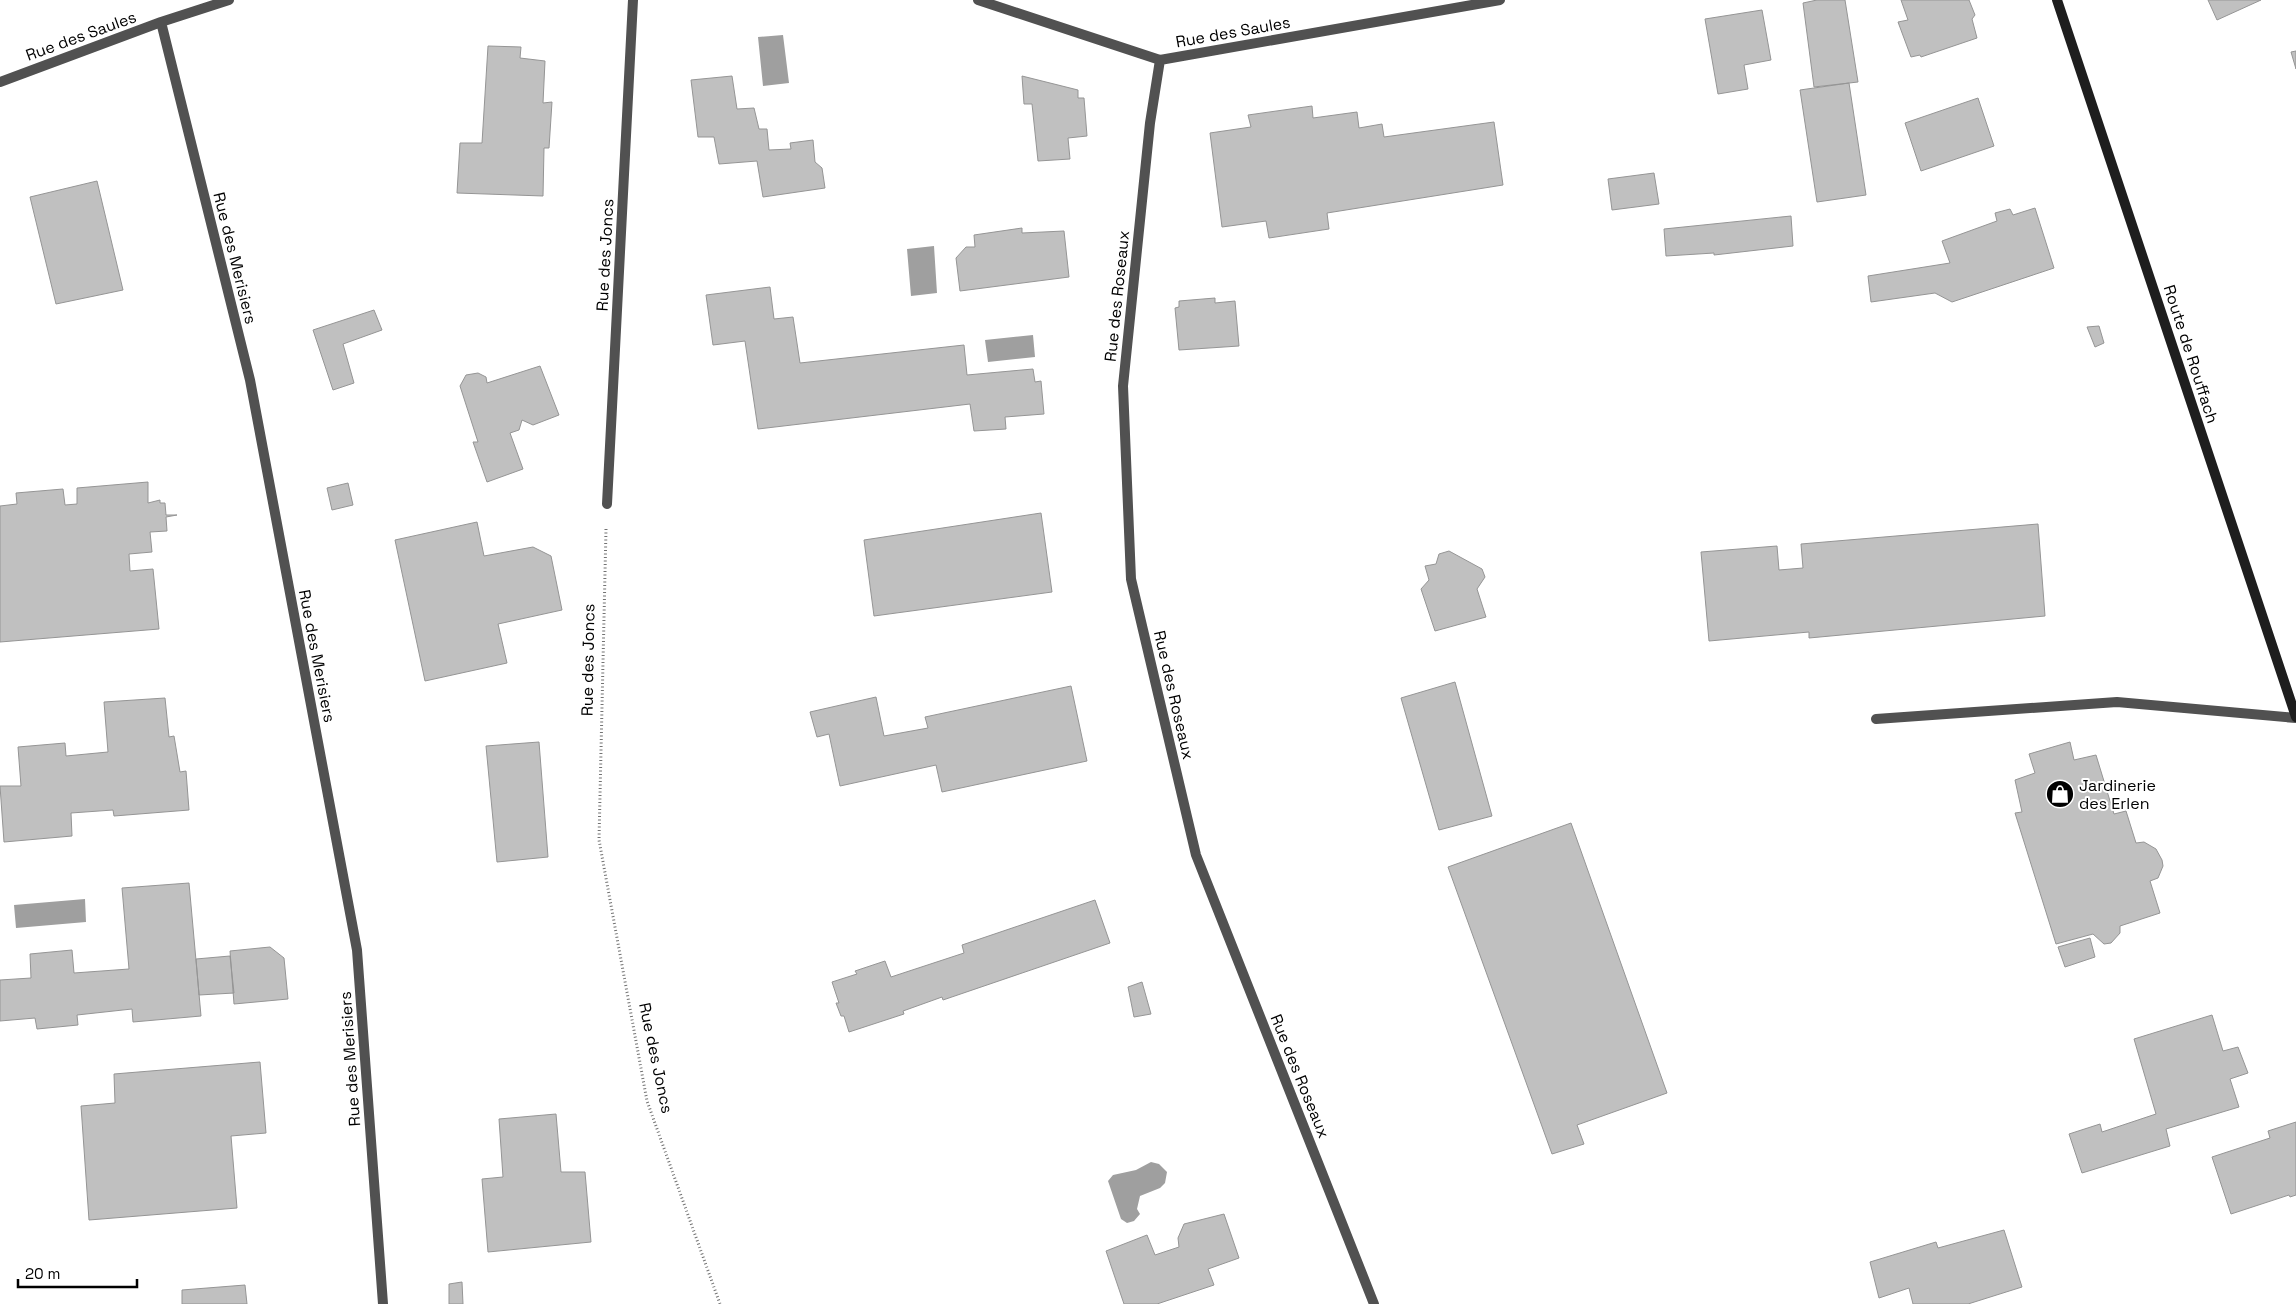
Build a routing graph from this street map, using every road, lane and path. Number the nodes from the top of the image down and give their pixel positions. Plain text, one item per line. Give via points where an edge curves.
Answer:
1 (229, 0) edge
2 (633, 0) edge
3 (978, 0) edge
4 (1500, 0) edge
5 (2057, 0) edge
6 (161, 22) junction
7 (1160, 60) junction
8 (0, 82) edge
9 (607, 504) joint
10 (2296, 718) edge
11 (1876, 719) dead end
12 (383, 1304) edge
13 (720, 1304) edge
14 (1374, 1304) edge

1 - 6 street, Rue des Saules
2 - 9 street, Rue des Joncs
3 - 7 street, Rue des Saules
4 - 7 street, Rue des Saules
5 - 10 main road, Route de Rouffach
6 - 8 street, Rue des Saules
6 - 12 street, Rue des Merisiers via 250,380 357,950
7 - 14 street, Rue des Roseaux via 1150,123 1123,386 1131,579 1196,855
9 - 13 path, Rue des Joncs via 599,840 647,1101
10 - 11 street via 2117,702

